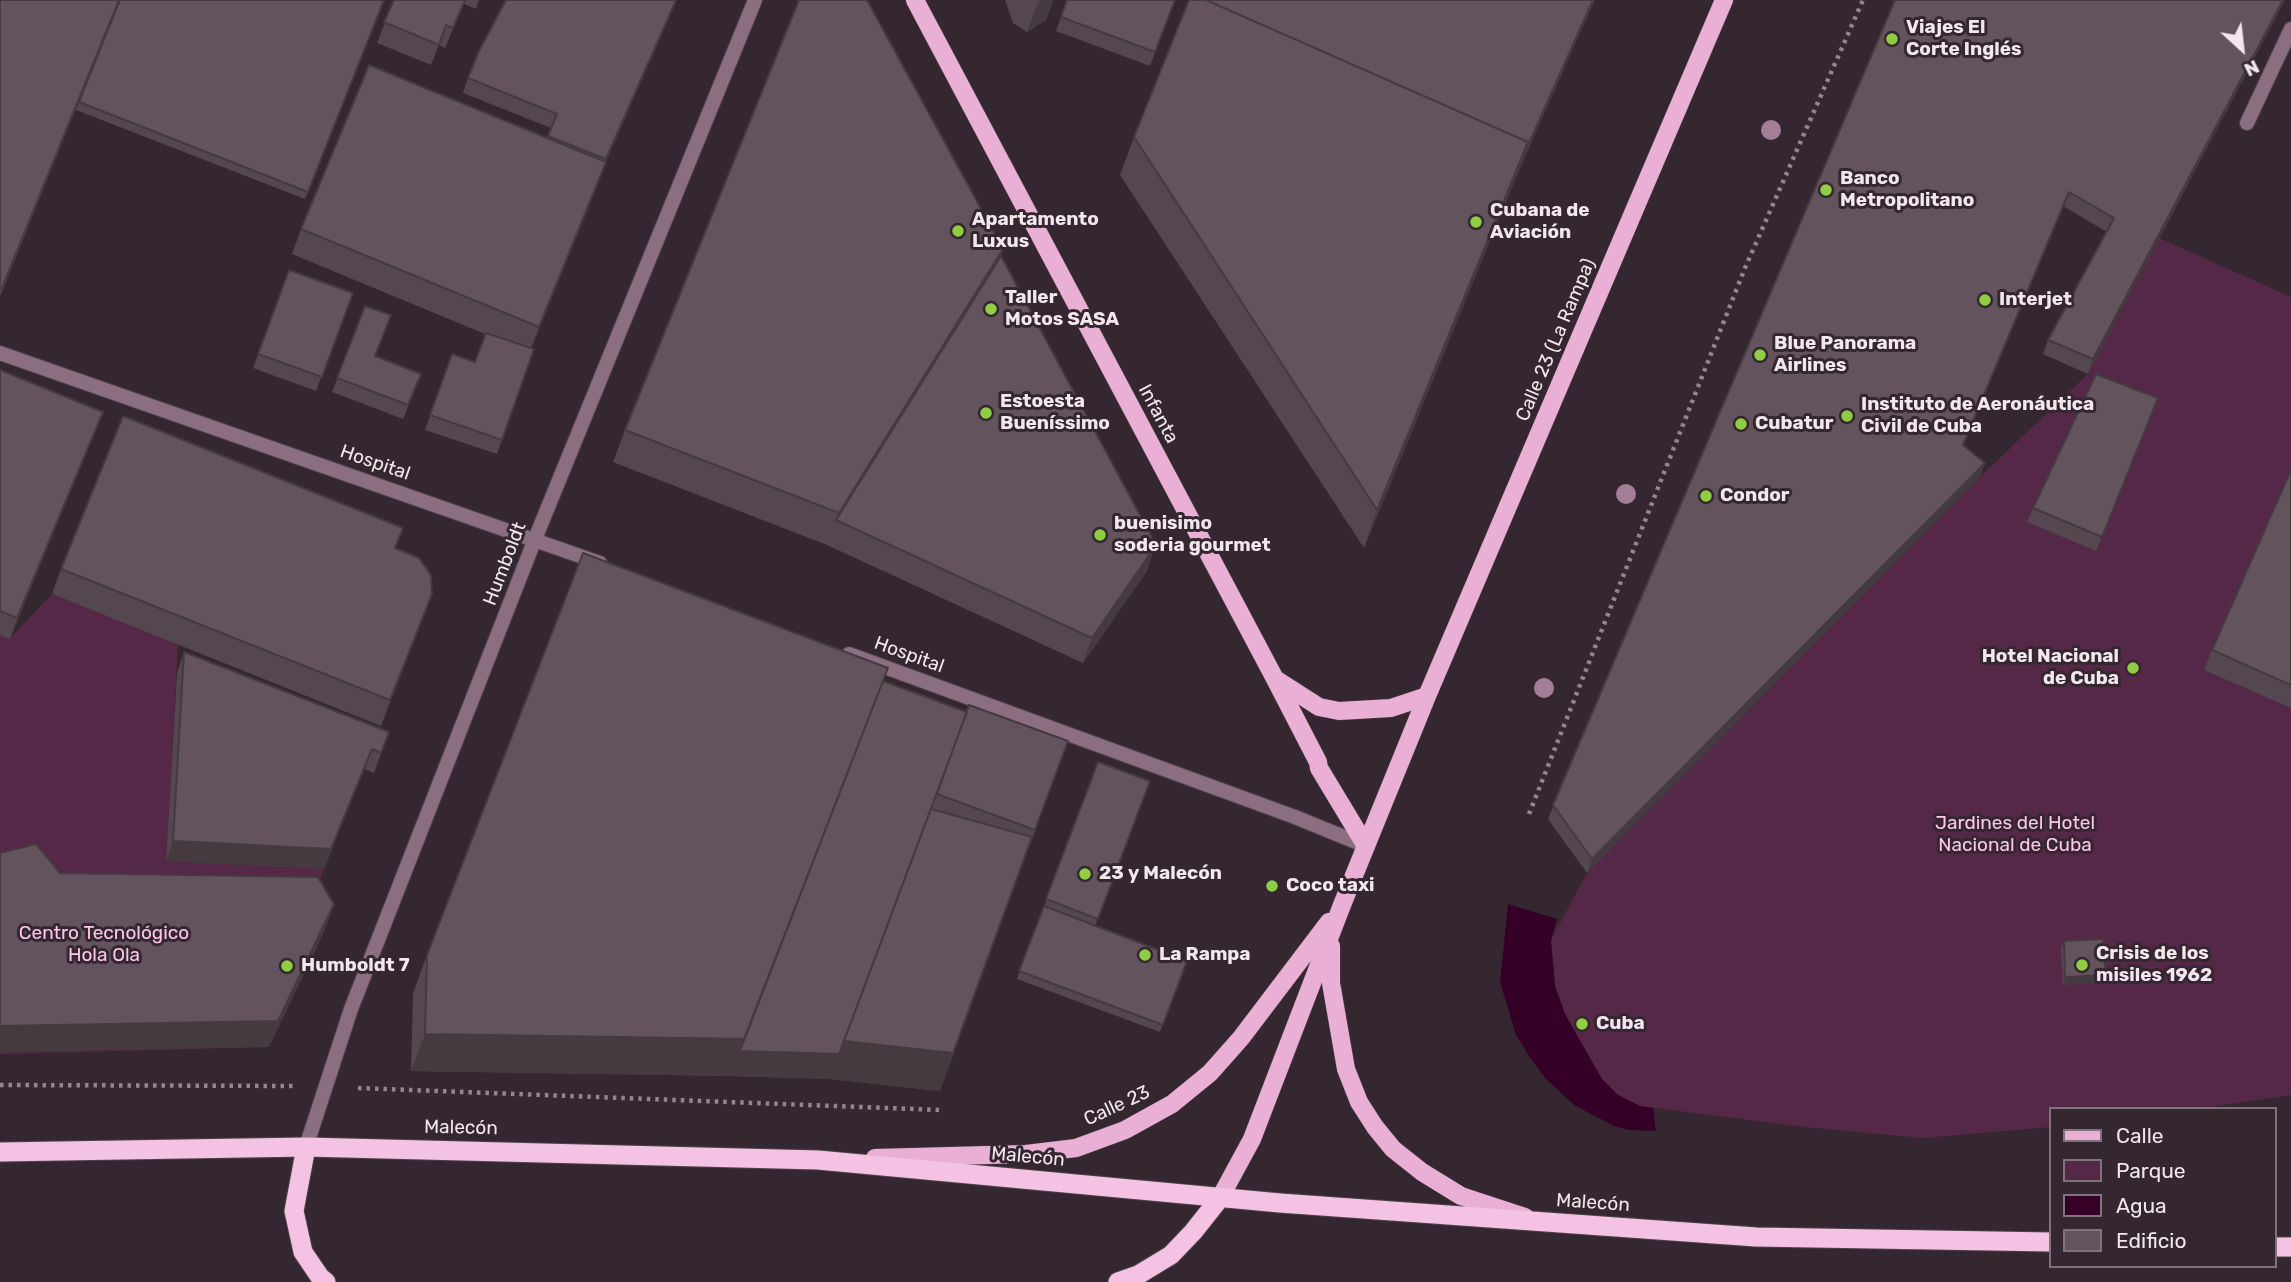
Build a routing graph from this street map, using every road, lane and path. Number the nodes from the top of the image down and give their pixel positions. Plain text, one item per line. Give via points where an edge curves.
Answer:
1 (754, 0) edge
2 (915, 0) edge
3 (1724, 0) edge
4 (1863, 0) edge
5 (2291, 29) edge
6 (2247, 123) dead end
7 (0, 353) edge
8 (535, 539) junction
9 (613, 568) edge
10 (836, 649) edge
11 (1274, 677) junction
12 (1427, 696) junction
13 (1529, 814) dead end
14 (1366, 846) junction
15 (1342, 905) junction
16 (0, 1085) edge
17 (324, 1086) junction
18 (940, 1110) edge
19 (306, 1147) junction
20 (0, 1152) edge
21 (818, 1160) junction
22 (1220, 1198) junction
23 (1541, 1222) junction
24 (2050, 1242) edge
25 (326, 1282) edge
26 (1118, 1282) edge

1 - 8 street, Humboldt
2 - 11 main road, Infanta
3 - 12 main road, Calle 23 (La Rampa)
4 - 13 path via 1745,268
5 - 6 street
7 - 8 street, Hospital
8 - 9 street, Hospital
8 - 17 street, Humboldt
10 - 14 street, Hospital
11 - 12 main road via 1319,707 1339,712 1391,708
11 - 14 main road, Infanta via 1319,768
12 - 14 main road, Calle 23
14 - 15 main road, Calle 23
15 - 21 main road, Calle 23 via 1210,1073 1172,1104 1125,1130 1076,1148 1026,1154
15 - 22 main road, Calle 23 via 1252,1139
15 - 23 main road via 1329,953 1331,982 1346,1069 1359,1102 1393,1149 1422,1172 1461,1196
16 - 17 path
17 - 18 path
17 - 19 street, Humboldt
19 - 20 highway, Malecón
19 - 21 highway, Malecón
19 - 25 highway via 294,1211 303,1252
21 - 22 highway, Malecón
22 - 23 highway, Malecón
22 - 26 highway via 1171,1255
23 - 24 highway, Malecón via 1756,1237

